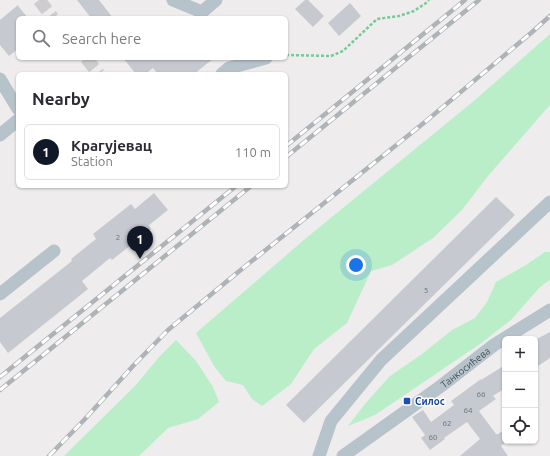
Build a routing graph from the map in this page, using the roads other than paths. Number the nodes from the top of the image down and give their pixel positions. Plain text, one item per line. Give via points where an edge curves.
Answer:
1 (173, 0) edge
2 (216, 0) edge
3 (259, 60) edge
4 (224, 72) edge
5 (0, 79) edge
6 (16, 105) edge
7 (16, 122) edge
8 (0, 135) edge
9 (550, 202) edge
10 (54, 251) dead end
11 (0, 294) edge
12 (550, 310) edge
13 (319, 456) edge
14 (343, 456) edge

1 - 2 street via 202,12
3 - 4 street via 229,68
5 - 6 street
7 - 8 street
9 - 13 street via 381,360 332,421
10 - 11 street
12 - 14 street, Танкосићева via 494,344 441,386

